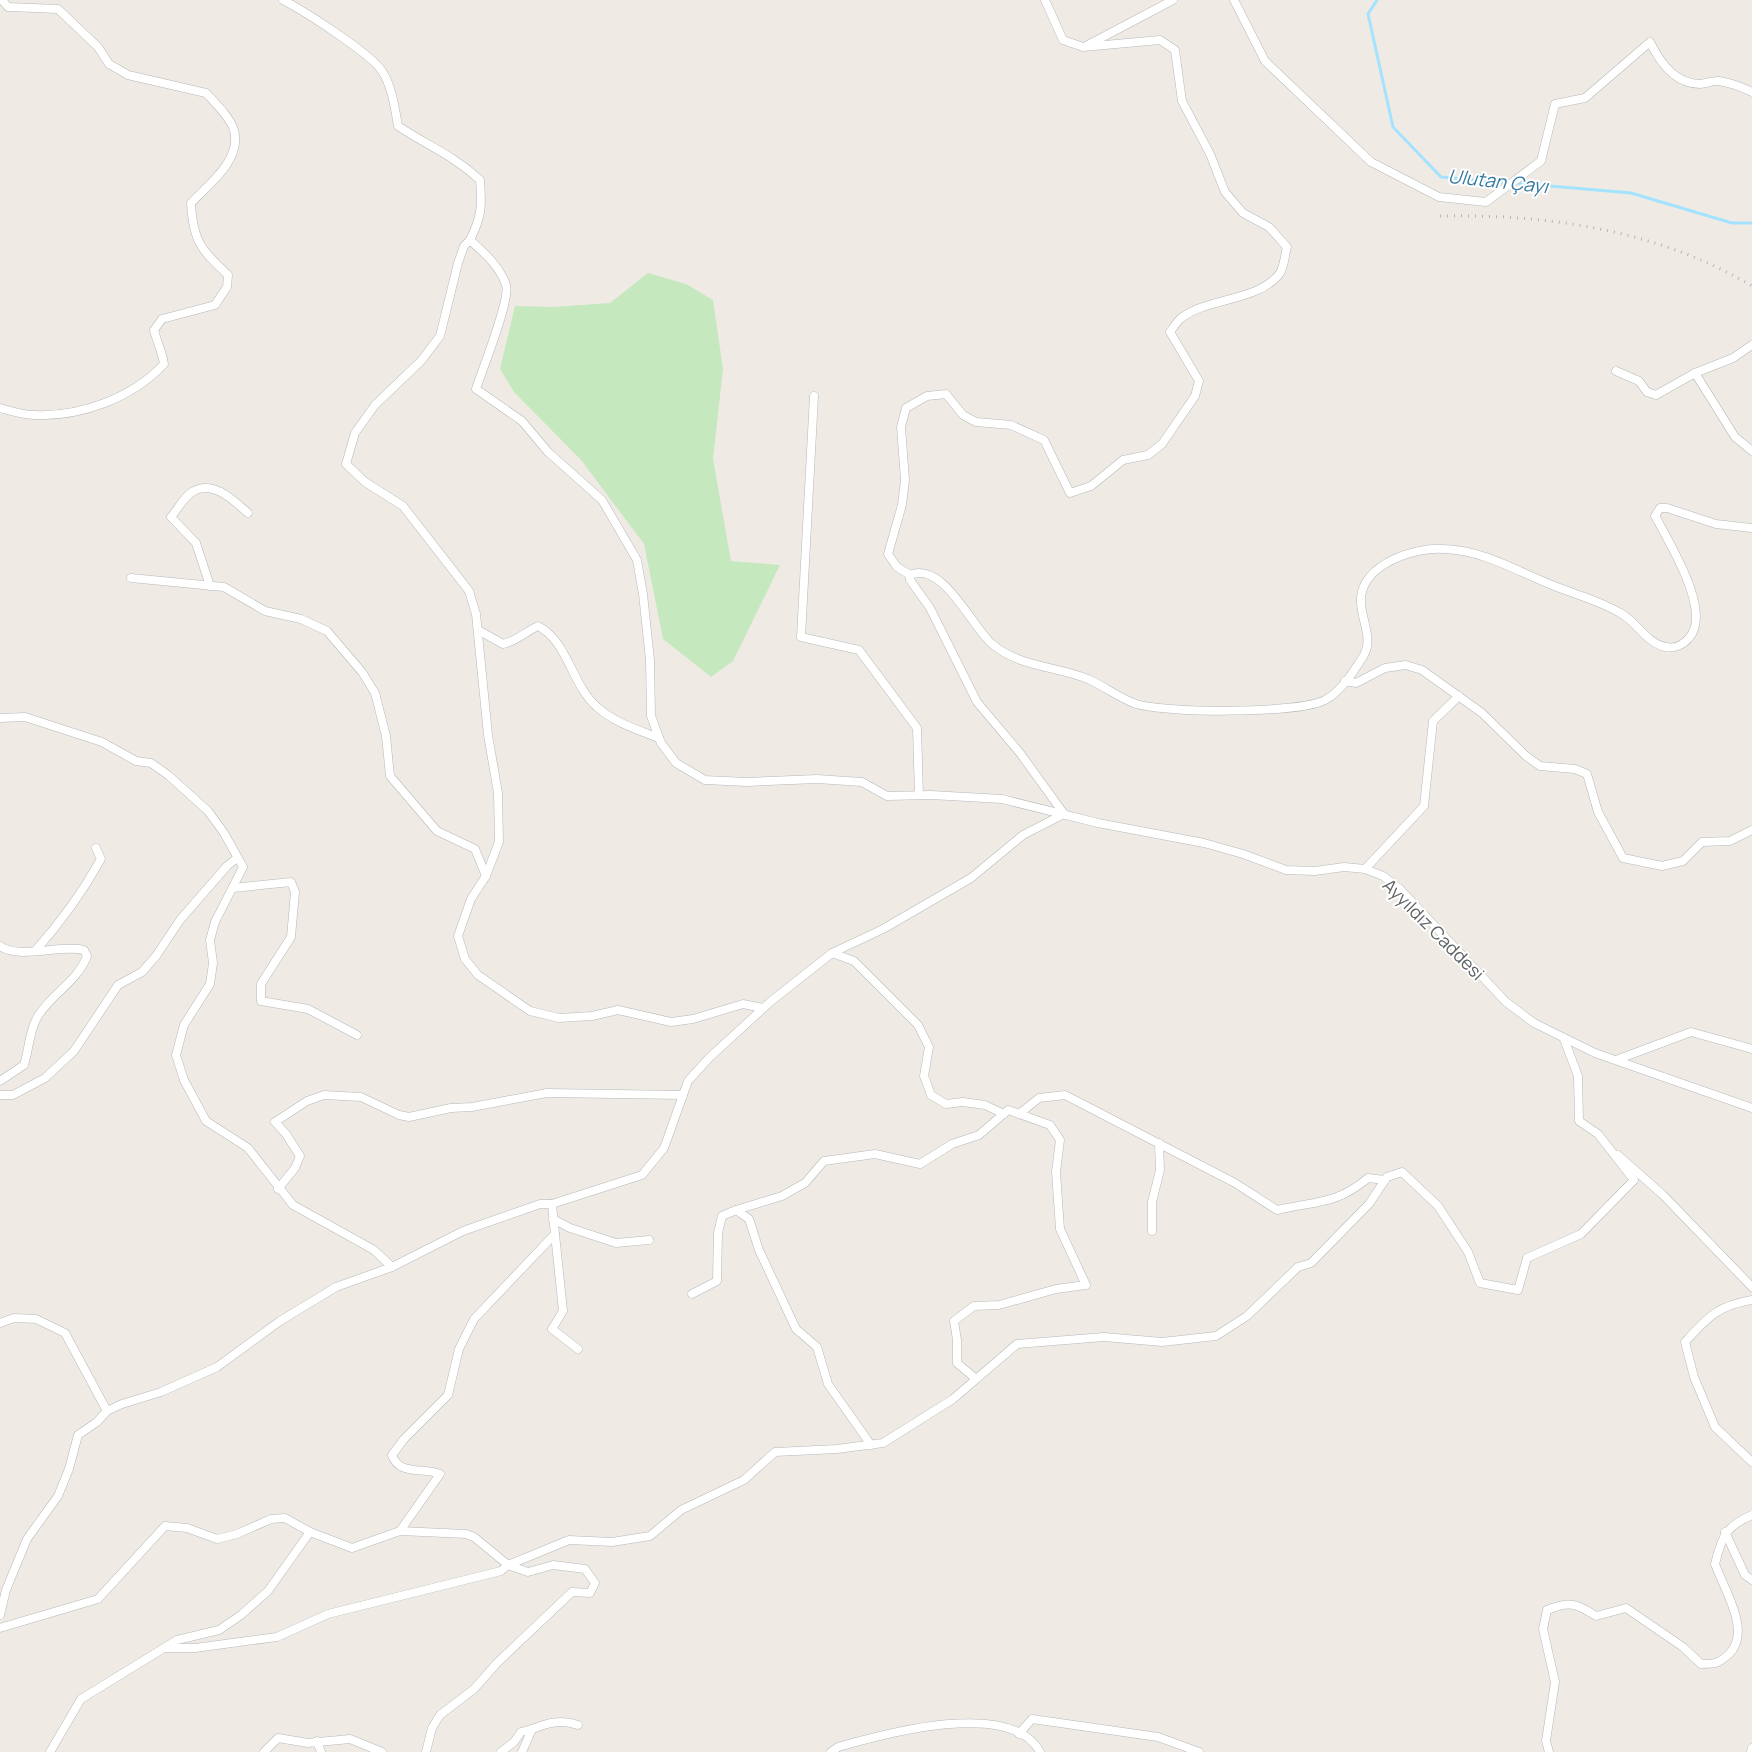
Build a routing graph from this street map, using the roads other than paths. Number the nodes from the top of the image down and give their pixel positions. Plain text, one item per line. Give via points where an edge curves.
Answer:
1 (2, 0) edge
2 (283, 0) edge
3 (1044, 0) edge
4 (1173, 0) edge
5 (1234, 0) edge
6 (1083, 47) junction
7 (1752, 92) edge
8 (470, 240) junction
9 (1752, 345) edge
10 (1616, 371) dead end
11 (1695, 373) junction
12 (814, 396) dead end
13 (0, 408) edge
14 (1752, 451) edge
15 (248, 512) dead end
16 (1752, 528) edge
17 (910, 575) junction
18 (131, 578) dead end
19 (210, 586) junction
20 (478, 630) junction
21 (1345, 681) junction
22 (1459, 696) junction
23 (0, 718) edge
24 (659, 738) junction
25 (919, 795) junction
26 (1064, 814) junction
27 (1752, 830) edge
28 (96, 848) dead end
29 (237, 858) junction
30 (1365, 868) junction
31 (486, 876) junction
32 (233, 888) junction
33 (0, 946) edge
34 (35, 951) junction
35 (832, 953) junction
36 (763, 1008) junction
37 (357, 1035) dead end
38 (1564, 1039) junction
39 (1752, 1049) edge
40 (1616, 1060) junction
41 (0, 1081) edge
42 (0, 1095) edge
43 (683, 1095) junction
44 (1752, 1108) edge
45 (1004, 1114) junction
46 (1019, 1114) junction
47 (1604, 1142) junction
48 (1159, 1143) junction
49 (1385, 1180) junction
50 (278, 1189) junction
51 (552, 1204) junction
52 (736, 1210) junction
53 (553, 1219) junction
54 (1152, 1231) dead end
55 (555, 1234) junction
56 (649, 1240) dead end
57 (392, 1267) junction
58 (1752, 1287) edge
59 (692, 1294) dead end
60 (1752, 1300) edge
61 (0, 1323) edge
62 (578, 1349) dead end
63 (976, 1379) junction
64 (107, 1411) junction
65 (871, 1444) junction
66 (1752, 1462) edge
67 (1752, 1515) edge
68 (400, 1531) junction
69 (310, 1532) junction
70 (1725, 1532) junction
71 (508, 1565) junction
72 (1752, 1580) edge
73 (0, 1615) edge
74 (0, 1628) edge
75 (166, 1648) junction
76 (578, 1725) dead end
77 (532, 1729) junction
78 (1019, 1734) junction
79 (317, 1741) junction
80 (1752, 1748) edge
81 (50, 1752) edge
82 (264, 1752) edge
83 (320, 1752) edge
84 (382, 1752) edge
85 (426, 1752) edge
86 (501, 1752) edge
87 (522, 1752) edge
88 (831, 1752) edge
89 (1040, 1752) edge
90 (1199, 1752) edge
91 (1549, 1752) edge
92 (1751, 1752) edge

1 - 13 street via 8,7 58,9 109,64 128,75 206,93 234,129 235,148 226,167 191,203 192,225 202,250 228,275 227,287 215,305 162,319 154,330 164,364 117,400 61,414 34,415
2 - 8 street via 362,53 382,71 398,126 447,153 480,180 482,209
3 - 6 street via 1063,40
4 - 6 street
5 - 7 street via 1265,61 1371,162 1439,198 1486,202 1541,161 1555,104 1585,98 1650,42 1659,61 1686,83 1717,81
6 - 17 street via 1160,40 1175,50 1182,101 1210,154 1225,192 1243,213 1268,227 1287,247 1281,273 1263,287 1226,302 1202,307 1180,319 1170,332 1199,381 1195,396 1162,444 1148,455 1123,460 1091,486 1070,493 1044,440 1011,425 976,422 962,415 946,394 927,396 906,408 901,427 903,497 888,554 897,567
8 - 20 street via 464,246 458,263 440,336 422,361 375,405 355,433 346,464 365,482 403,506 431,540 469,591
8 - 24 street, Ayyıldız Caddesi via 494,262 507,286 504,310 476,388 522,421 548,452 602,500 637,560 650,660 651,716
9 - 11 street via 1733,358
10 - 11 street via 1640,381 1647,392 1656,396
11 - 14 street via 1735,437
12 - 25 street via 801,637 859,650 917,728
15 - 19 street via 228,494 203,489 191,492 171,517 196,543
16 - 21 street via 1716,524 1667,508 1658,511 1658,523 1683,566 1697,620 1695,632 1678,647 1654,642 1625,616 1596,600 1486,557 1442,548 1404,554 1375,571 1365,584 1361,596 1367,633 1366,652
17 - 21 street via 924,572 933,575 956,598 978,629 1005,653 1084,677 1136,704 1249,710 1299,708 1325,700 1336,693
17 - 26 street via 977,702 1020,753
18 - 19 street
19 - 31 street via 224,587 265,611 301,619 327,630 375,692 386,736 390,776 438,831 475,849
20 - 24 street via 503,644 517,641 538,626 545,630 596,707 625,725
20 - 31 street via 488,735 498,794 499,842
21 - 22 street via 1356,683 1385,668 1406,665 1422,670
22 - 27 street via 1540,766 1575,769 1587,774 1598,812 1623,858 1662,866 1682,861 1702,842 1730,841
22 - 30 street via 1433,720 1424,806
23 - 29 street via 24,717 102,742 136,761 151,763 168,774 208,811
24 - 25 street, Ayyıldız Caddesi via 676,763 705,780 862,782 887,796
25 - 26 street, Ayyıldız Caddesi via 1002,799
26 - 30 street, Ayyıldız Caddesi via 1204,843 1286,870
26 - 35 street via 1023,835 971,878 883,929
28 - 34 street via 101,859 89,881 71,910
29 - 32 street via 243,867
29 - 42 street via 180,920 142,972 118,985 74,1052 45,1078 13,1095
30 - 38 street, Ayyıldız Caddesi via 1400,889 1506,1002 1534,1023
31 - 36 street via 471,899 458,936 465,959 478,975 530,1011 559,1018 618,1010 671,1022 743,1004
32 - 37 street via 291,882 295,892 291,937 261,984 261,1001 308,1009
32 - 50 street via 215,922 210,940 213,963 210,984 184,1025 176,1055 184,1080 206,1122 248,1148
33 - 34 street
34 - 41 street via 75,948 84,950 86,956 74,979 39,1014 24,1065
35 - 36 street
35 - 45 street via 854,961 918,1025 929,1047 924,1076 931,1096 946,1104 978,1104
36 - 43 street via 709,1058 688,1081
38 - 40 street, Ayyıldız Caddesi
38 - 47 street via 1578,1076 1579,1121
39 - 40 street via 1691,1032
40 - 44 street, Ayyıldız Caddesi
43 - 50 street via 547,1093 409,1117 361,1097 324,1095 307,1101 275,1122 300,1156
43 - 51 street via 664,1148 642,1175
45 - 46 street via 1008,1110
45 - 52 street via 979,1135 952,1144 920,1164 875,1154 824,1161 805,1183 782,1196
46 - 48 street via 1039,1098 1065,1095
46 - 63 street via 1050,1125 1060,1140 1056,1172 1060,1229 1086,1285 1056,1289 999,1305 974,1306 954,1321 956,1363
47 - 49 street via 1634,1180 1581,1234 1527,1258 1518,1290 1480,1283 1468,1252 1438,1206 1402,1172
47 - 58 street via 1663,1195
48 - 49 street via 1236,1183 1277,1210 1334,1200 1368,1178
48 - 54 street via 1160,1170 1152,1202
49 - 63 street via 1368,1204 1311,1263 1298,1267 1247,1316 1216,1336 1162,1342 1104,1337 1017,1344
50 - 57 street via 293,1205 374,1250
51 - 53 street
51 - 57 street via 540,1204 463,1231
52 - 59 street via 722,1216 718,1233 717,1281
52 - 65 street via 749,1219 759,1250 796,1329 817,1347 828,1384
53 - 55 street
53 - 56 street via 570,1228 616,1242
55 - 62 street via 563,1311 552,1330
55 - 68 street via 474,1319 459,1349 448,1395 392,1455 395,1464 401,1468 440,1474
57 - 64 street via 336,1287 280,1320 217,1368
60 - 66 street via 1733,1304 1709,1316 1685,1342 1694,1377 1715,1427
61 - 64 street via 14,1318 36,1319 65,1333
63 - 65 street via 953,1399 883,1443
64 - 73 street via 78,1435 58,1496 27,1539 6,1590
65 - 71 street via 837,1450 775,1452 744,1480 681,1510 650,1536 612,1542 569,1540
67 - 70 street
68 - 69 street via 352,1548
68 - 71 street via 474,1536
69 - 74 street via 285,1518 271,1519 217,1539 187,1528 165,1526 98,1599
69 - 75 street via 268,1591 241,1615 219,1630 177,1640
70 - 72 street via 1745,1575
70 - 91 street via 1715,1564 1738,1614 1740,1637 1732,1652 1717,1664 1701,1664 1683,1647 1626,1608 1596,1616 1581,1606 1565,1603 1547,1610 1543,1629 1555,1682 1546,1742
71 - 75 street via 501,1571 328,1614 277,1637 195,1648
71 - 85 street via 528,1572 553,1565 585,1569 595,1584 590,1593 572,1592 474,1689 440,1715 432,1728
75 - 81 street via 81,1698
76 - 77 street via 566,1721
77 - 86 street via 520,1732 514,1742
77 - 87 street
78 - 88 street via 976,1722 904,1729 838,1747
78 - 89 street via 1034,1740
78 - 90 street via 1032,1719 1158,1737
79 - 82 street via 308,1743 278,1738
79 - 83 street
79 - 84 street via 350,1740
80 - 92 street

